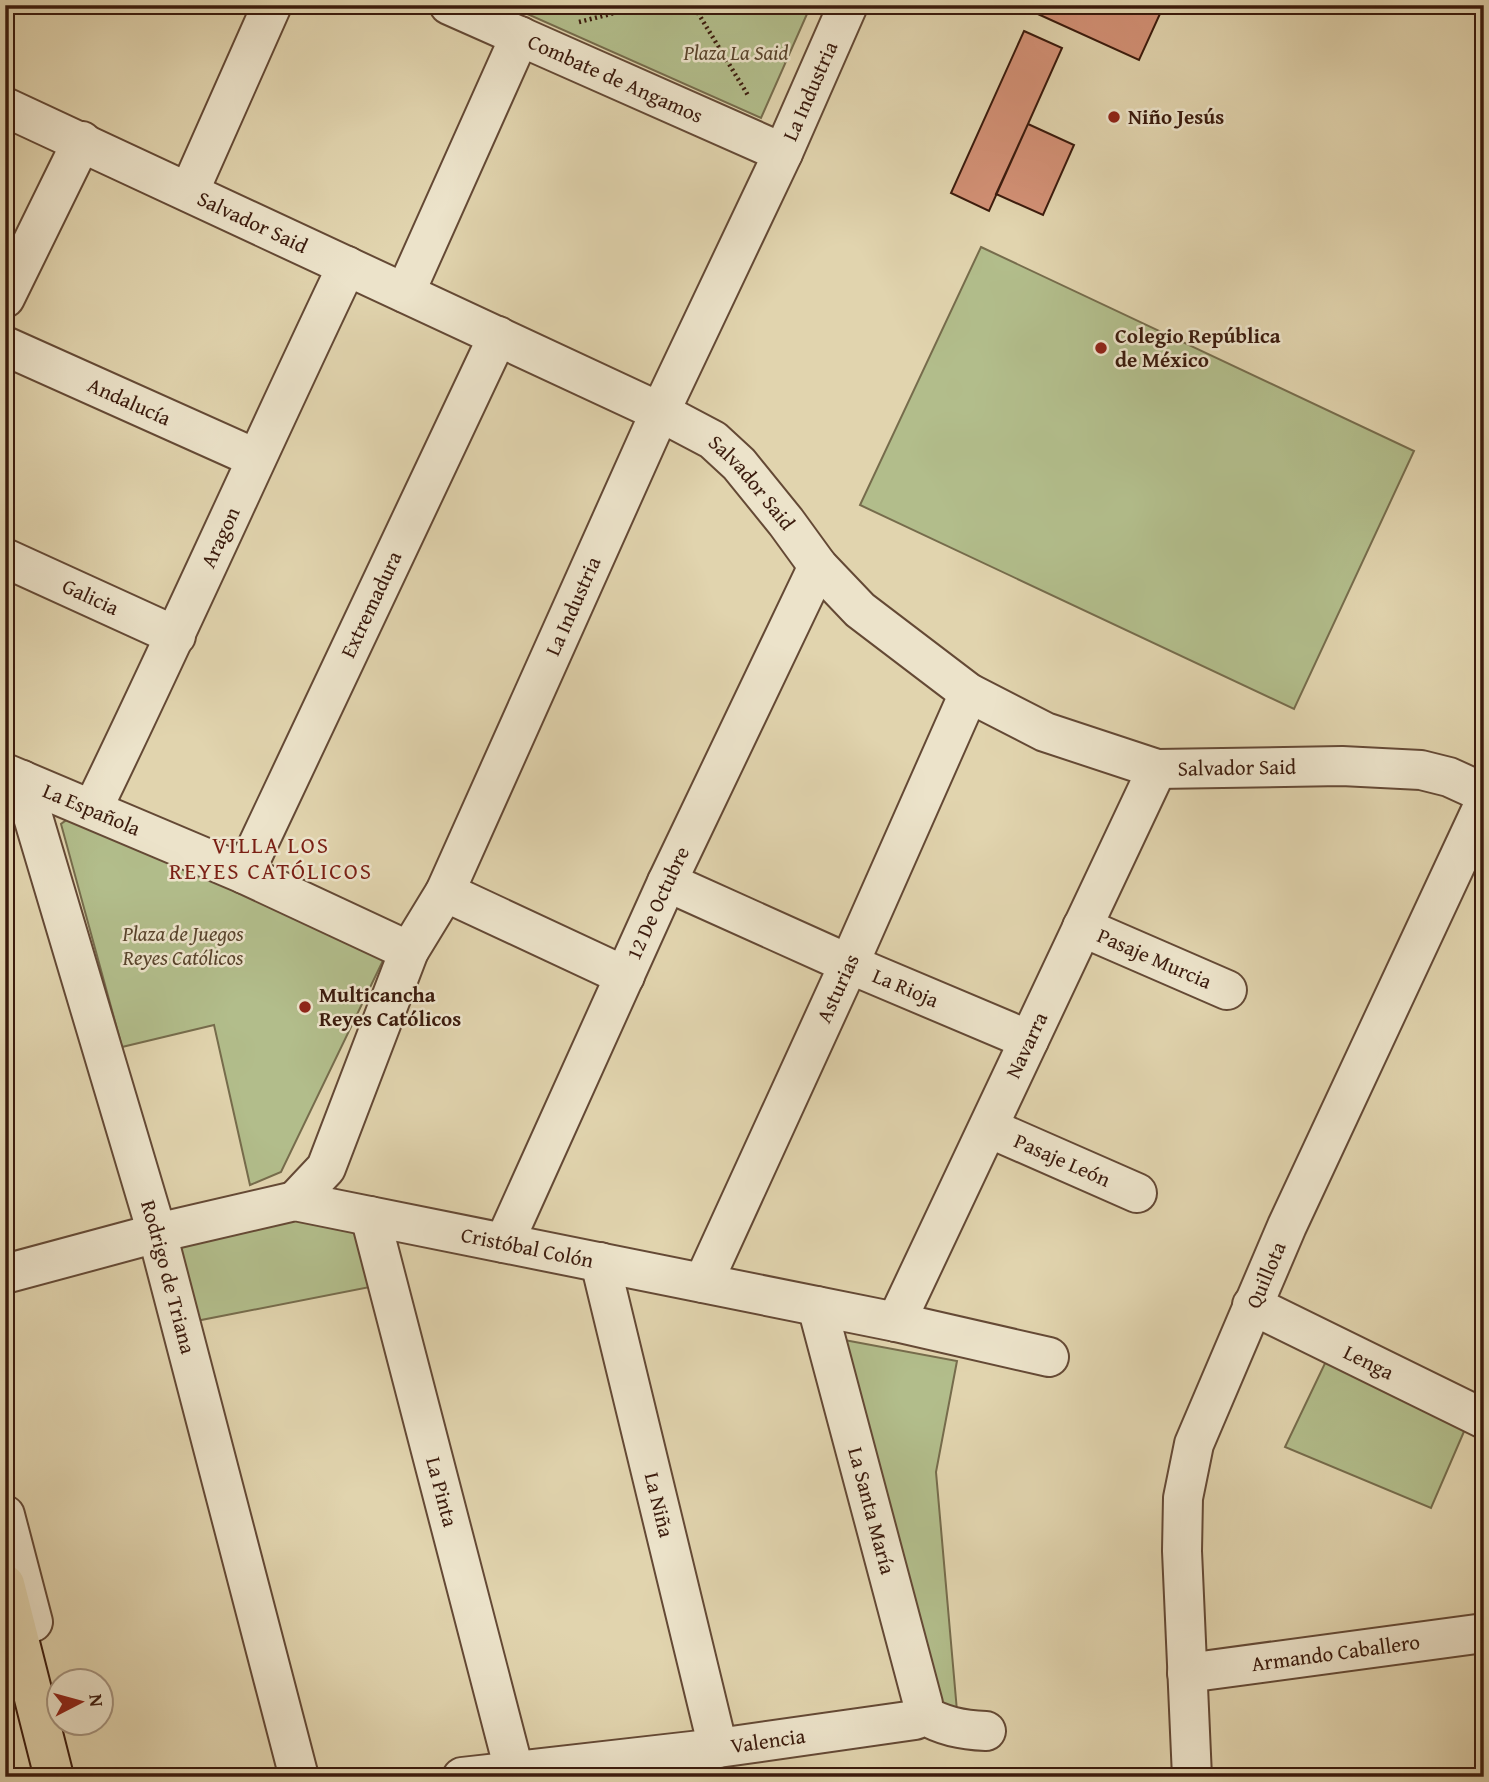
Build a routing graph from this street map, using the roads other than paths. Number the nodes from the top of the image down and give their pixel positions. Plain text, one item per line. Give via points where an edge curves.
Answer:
1 (272, 5) edge
2 (449, 5) edge
3 (848, 5) edge
4 (520, 36) junction
5 (5, 107) edge
6 (82, 141) junction
7 (783, 153) junction
8 (189, 192) junction
9 (346, 266) junction
10 (405, 293) junction
11 (5, 298) edge
12 (498, 337) junction
13 (5, 346) edge
14 (660, 412) junction
15 (255, 458) junction
16 (5, 558) edge
17 (818, 566) junction
18 (176, 636) junction
19 (968, 693) junction
20 (1157, 769) junction
21 (14, 777) edge
22 (1484, 793) edge
23 (1484, 804) edge
24 (93, 808) junction
25 (244, 874) junction
26 (667, 882) junction
27 (445, 892) junction
28 (1082, 927) junction
29 (409, 951) junction
30 (849, 964) junction
31 (625, 976) junction
32 (1227, 990) dead end
33 (1029, 1040) junction
34 (989, 1128) junction
35 (1137, 1193) dead end
36 (295, 1201) junction
37 (370, 1216) junction
38 (157, 1233) junction
39 (503, 1243) junction
40 (600, 1262) junction
41 (5, 1274) edge
42 (703, 1283) junction
43 (1252, 1305) junction
44 (817, 1306) junction
45 (896, 1322) junction
46 (1049, 1357) dead end
47 (1480, 1407) edge
48 (5, 1515) edge
49 (5, 1584) edge
50 (1484, 1633) edge
51 (1187, 1672) junction
52 (922, 1714) junction
53 (986, 1731) dead end
54 (718, 1748) junction
55 (514, 1770) junction
56 (54, 1777) edge
57 (72, 1777) edge
58 (299, 1777) edge
59 (462, 1777) edge
60 (1192, 1777) edge

1 - 8 street
2 - 4 street, Combate de Angamos
3 - 7 street, La Industria
4 - 7 street, Combate de Angamos
4 - 10 street
5 - 6 street, Salvador Said
6 - 8 street, Salvador Said
6 - 11 street
7 - 14 street, La Industria
8 - 9 street, Salvador Said
9 - 10 street, Salvador Said
9 - 15 street, Aragon
10 - 12 street, Salvador Said
12 - 14 street, Salvador Said
12 - 25 street, Extremadura
13 - 15 street, Andalucía
14 - 17 street, Salvador Said via 713,440 739,464
14 - 27 street, La Industria
15 - 18 street, Aragon
16 - 18 street, Galicia
17 - 19 street, Salvador Said via 860,610
17 - 26 street, 12 De Octubre
18 - 24 street, Aragon
19 - 20 street, Salvador Said via 1045,732
19 - 30 street, Asturias
20 - 22 street, Salvador Said via 1342,766 1422,770
20 - 28 street, Navarra
21 - 24 street, La Española
21 - 38 street, Rodrigo de Triana
23 - 43 street, Quillota
24 - 25 street, La Española
25 - 29 street, La Española
26 - 30 street, La Rioja
26 - 31 street, 12 De Octubre
27 - 29 street, La Industria
27 - 31 street
28 - 32 street, Pasaje Murcia
28 - 33 street, Navarra
29 - 36 street, La Industria via 326,1168
30 - 33 street, La Rioja
30 - 42 street, Asturias
31 - 39 street, 12 De Octubre
33 - 34 street, Navarra
34 - 35 street, Pasaje León
34 - 45 street, Navarra
36 - 37 street, Cristóbal Colón
36 - 38 street, Cristóbal Colón
37 - 39 street, Cristóbal Colón
37 - 55 street, La Pinta
38 - 41 street, Cristóbal Colón
38 - 58 street, Rodrigo de Triana
39 - 40 street, Cristóbal Colón
40 - 42 street, Cristóbal Colón
40 - 54 street, La Niña
42 - 44 street, Cristóbal Colón
43 - 47 street, Lenga
43 - 51 street, Quillota via 1194,1444 1183,1497
44 - 45 street, Cristóbal Colón
44 - 52 street, La Santa María
45 - 46 street, Cristóbal Colón
48 - 57 street
49 - 56 main road
50 - 51 street, Armando Caballero
51 - 60 street, Quillota
52 - 53 street via 941,1725
52 - 54 street, Valencia via 915,1720
54 - 55 street, Valencia
55 - 59 street, Valencia

